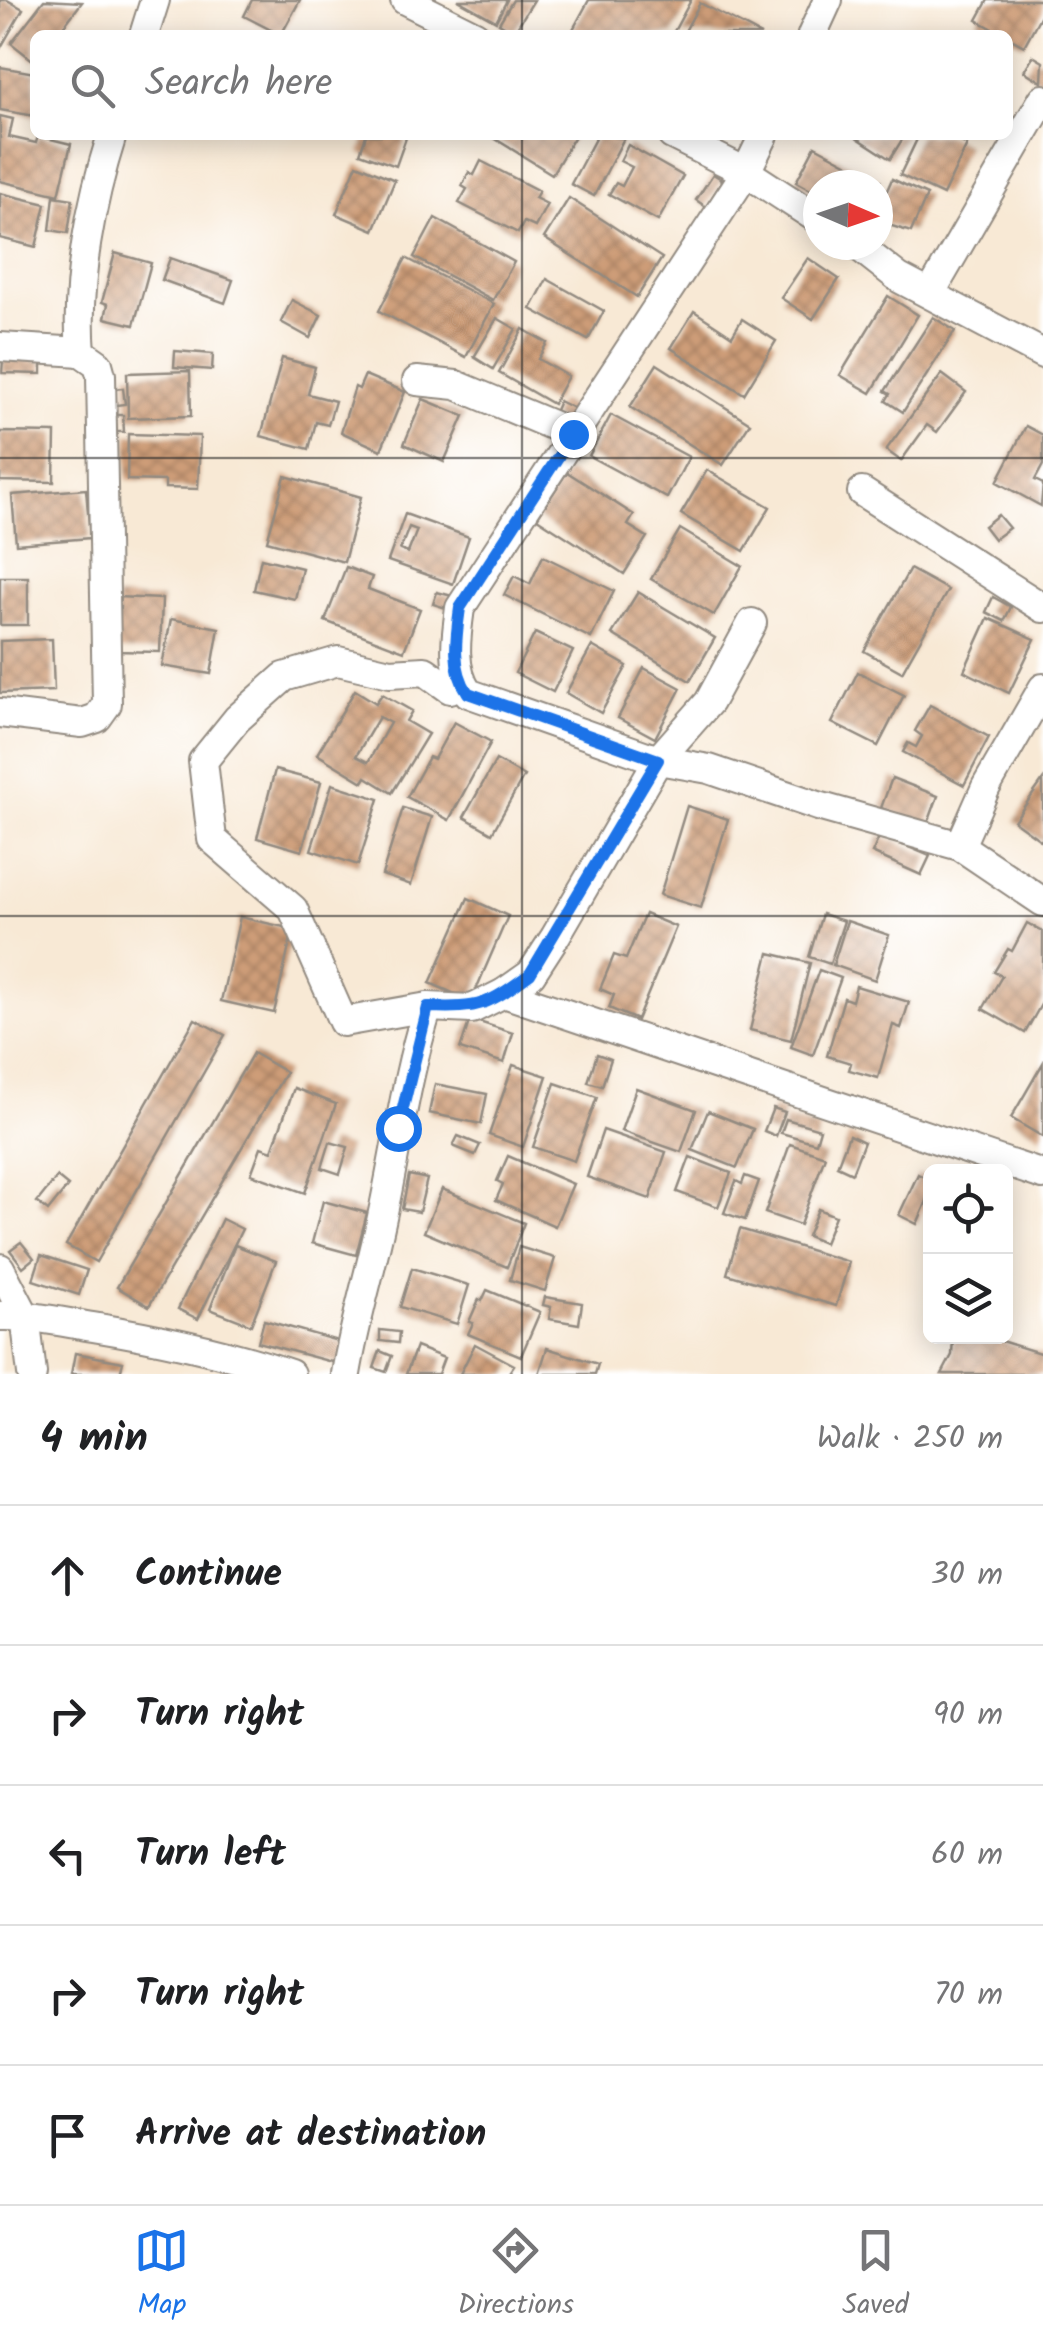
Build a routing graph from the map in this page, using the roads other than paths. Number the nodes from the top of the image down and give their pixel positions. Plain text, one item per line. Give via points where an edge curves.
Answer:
1 (406, 0) edge
2 (828, 0) edge
3 (153, 1) edge
4 (145, 30) edge
5 (465, 30) edge
6 (814, 30) edge
7 (1043, 99) edge
8 (110, 140) edge
9 (682, 140) edge
10 (762, 140) edge
11 (746, 172) junction
12 (803, 209) edge
13 (876, 260) edge
14 (930, 294) junction
15 (0, 347) edge
16 (1041, 349) edge
17 (81, 352) junction
18 (417, 382) dead end
19 (573, 434) junction
20 (862, 492) dead end
21 (1043, 608) edge
22 (752, 623) dead end
23 (458, 678) junction
24 (1043, 688) edge
25 (0, 713) edge
26 (658, 760) junction
27 (960, 846) junction
28 (1043, 902) edge
29 (504, 993) junction
30 (428, 1007) junction
31 (1043, 1175) edge
32 (0, 1268) edge
33 (13, 1316) edge
34 (32, 1374) edge
35 (290, 1374) edge
36 (346, 1374) edge

1 - 5 street
2 - 6 street
3 - 4 street
7 - 14 street
8 - 17 street via 96,184 78,320
9 - 11 street
10 - 11 street
11 - 12 street
11 - 19 street
13 - 14 street
14 - 16 street
15 - 17 street
17 - 25 street via 101,374 107,704 97,718 82,723
18 - 19 street via 456,385
19 - 23 street via 460,608
20 - 21 street
22 - 26 street via 708,702
23 - 26 street via 468,693
23 - 30 street via 450,689 425,671 390,673 338,660 284,678 237,719 204,761 212,838 293,909 343,1022
24 - 27 street
26 - 27 street via 709,768
26 - 29 street via 555,937 530,974
27 - 28 street
29 - 30 street via 472,1009
29 - 31 street
30 - 36 street
32 - 33 street
33 - 34 street
33 - 35 street via 158,1338

